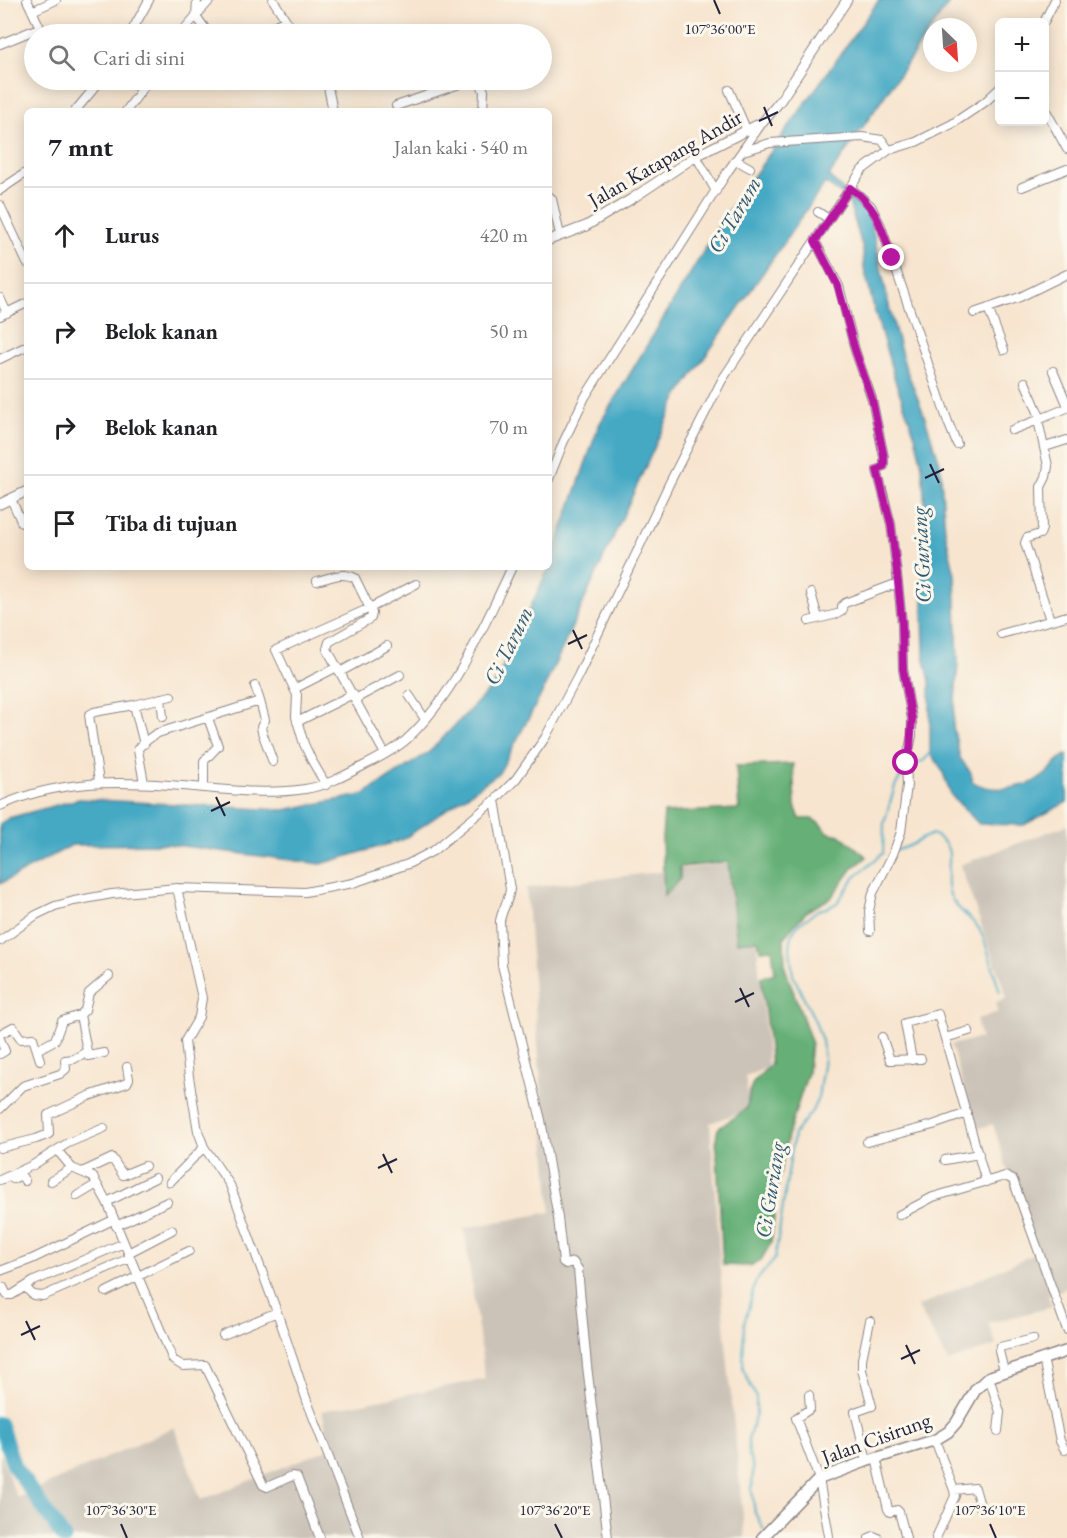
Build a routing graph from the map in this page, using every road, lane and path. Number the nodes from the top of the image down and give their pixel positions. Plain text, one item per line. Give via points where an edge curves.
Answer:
1 (27, 0) edge
2 (56, 0) edge
3 (149, 0) edge
4 (197, 0) edge
5 (210, 0) edge
6 (273, 0) edge
7 (847, 0) edge
8 (1055, 0) edge
9 (32, 11) junction
10 (196, 16) junction
11 (1046, 18) edge
12 (285, 20) junction
13 (38, 24) edge
14 (136, 24) edge
15 (189, 24) edge
16 (202, 24) edge
17 (278, 24) edge
18 (288, 24) edge
19 (24, 36) edge
20 (0, 44) edge
21 (93, 90) edge
22 (142, 90) edge
23 (329, 90) edge
24 (442, 90) edge
25 (484, 90) edge
26 (729, 90) dead end
27 (995, 92) edge
28 (396, 106) dead end
29 (78, 108) edge
30 (128, 108) edge
31 (332, 108) edge
32 (481, 108) edge
33 (1049, 116) edge
34 (760, 125) junction
35 (747, 131) junction
36 (758, 145) junction
37 (1067, 149) edge
38 (889, 150) junction
39 (743, 151) junction
40 (696, 156) junction
41 (736, 160) junction
42 (750, 168) dead end
43 (1067, 169) edge
44 (24, 177) edge
45 (1022, 188) dead end
46 (0, 190) edge
47 (716, 191) junction
48 (847, 192) junction
49 (552, 200) edge
50 (0, 205) edge
51 (818, 212) dead end
52 (829, 219) junction
53 (562, 234) junction
54 (552, 239) edge
55 (815, 241) junction
56 (24, 257) edge
57 (1067, 274) edge
58 (0, 298) edge
59 (24, 304) edge
60 (988, 308) junction
61 (3, 314) edge
62 (974, 314) dead end
63 (24, 347) edge
64 (1004, 350) dead end
65 (0, 359) edge
66 (1053, 371) dead end
67 (1024, 382) dead end
68 (1067, 406) edge
69 (1040, 419) junction
70 (1012, 430) dead end
71 (1067, 440) edge
72 (957, 444) dead end
73 (1046, 447) junction
74 (552, 471) edge
75 (24, 492) edge
76 (11, 499) junction
77 (0, 504) edge
78 (24, 524) edge
79 (510, 570) edge
80 (317, 581) dead end
81 (898, 582) junction
82 (416, 584) dead end
83 (811, 593) dead end
84 (370, 608) junction
85 (818, 618) junction
86 (1066, 618) edge
87 (1050, 620) junction
88 (809, 621) dead end
89 (1001, 634) dead end
90 (387, 646) dead end
91 (339, 670) junction
92 (400, 675) dead end
93 (255, 686) dead end
94 (294, 689) junction
95 (409, 695) dead end
96 (171, 696) dead end
97 (354, 697) junction
98 (160, 698) junction
99 (260, 701) junction
100 (134, 705) junction
101 (163, 717) dead end
102 (208, 717) junction
103 (425, 719) junction
104 (297, 722) junction
105 (144, 744) junction
106 (385, 754) junction
107 (273, 762) dead end
108 (99, 782) junction
109 (144, 783) junction
110 (326, 785) junction
111 (204, 787) junction
112 (495, 800) junction
113 (0, 806) edge
114 (177, 888) junction
115 (870, 931) dead end
116 (0, 941) edge
117 (110, 976) dead end
118 (80, 1015) junction
119 (969, 1031) dead end
120 (0, 1037) edge
121 (882, 1037) dead end
122 (945, 1038) junction
123 (38, 1050) junction
124 (86, 1052) junction
125 (104, 1053) dead end
126 (0, 1054) edge
127 (921, 1059) dead end
128 (40, 1060) dead end
129 (912, 1060) junction
130 (127, 1067) dead end
131 (0, 1109) edge
132 (967, 1113) junction
133 (104, 1128) dead end
134 (867, 1142) dead end
135 (204, 1146) junction
136 (0, 1148) edge
137 (57, 1150) junction
138 (979, 1154) junction
139 (945, 1160) dead end
140 (145, 1166) dead end
141 (72, 1168) junction
142 (82, 1172) junction
143 (8, 1176) junction
144 (154, 1178) dead end
145 (0, 1180) edge
146 (25, 1181) dead end
147 (51, 1181) dead end
148 (170, 1182) dead end
149 (986, 1182) junction
150 (97, 1184) junction
151 (77, 1196) dead end
152 (167, 1202) dead end
153 (107, 1203) junction
154 (899, 1215) dead end
155 (115, 1223) junction
156 (172, 1230) dead end
157 (124, 1243) junction
158 (189, 1251) dead end
159 (129, 1255) junction
160 (0, 1271) edge
161 (137, 1276) junction
162 (3, 1287) dead end
163 (25, 1287) junction
164 (106, 1292) dead end
165 (277, 1312) junction
166 (870, 1321) dead end
167 (1067, 1330) edge
168 (223, 1335) dead end
169 (1033, 1339) dead end
170 (1067, 1351) edge
171 (1043, 1358) junction
172 (1004, 1371) junction
173 (989, 1377) junction
174 (809, 1395) dead end
175 (999, 1431) dead end
176 (935, 1440) junction
177 (1065, 1450) dead end
178 (872, 1459) junction
179 (819, 1479) junction
180 (954, 1490) junction
181 (981, 1509) dead end
182 (829, 1536) dead end
183 (320, 1538) edge
184 (360, 1538) edge
185 (608, 1538) edge
186 (762, 1538) edge
187 (869, 1538) edge
188 (878, 1538) edge
189 (906, 1538) edge
190 (936, 1538) edge

1 - 9 street
2 - 9 street
3 - 14 street
4 - 10 street
5 - 10 street
6 - 12 street
7 - 34 street, Jalan Katapang Andir
8 - 11 street
9 - 13 street
10 - 15 street
10 - 16 street
12 - 17 street
12 - 18 street
19 - 20 street
21 - 29 street
22 - 30 street
23 - 31 street
24 - 28 street
25 - 32 street
26 - 35 street
27 - 38 street via 945,128
33 - 37 street
34 - 35 street, Jalan Katapang Andir
34 - 36 street
34 - 39 street
35 - 40 street, Jalan Katapang Andir
36 - 38 street via 873,137 882,140
36 - 39 street
38 - 48 street via 862,170
39 - 41 street
40 - 47 street
40 - 53 street, Jalan Katapang Andir via 586,226
41 - 42 street
41 - 47 street
43 - 45 street
44 - 46 street
47 - 74 street via 585,397
48 - 52 street
48 - 72 street via 871,206 881,226
49 - 53 street
50 - 56 street
51 - 52 street
52 - 55 street
53 - 54 street, Jalan Katapang Andir
55 - 81 street via 838,286 872,399 884,465 877,470 891,524
55 - 112 street via 722,380 545,738 516,779
57 - 60 street
58 - 61 street
59 - 61 street
60 - 62 street
60 - 64 street
63 - 65 street
66 - 68 street
67 - 69 street
68 - 69 street
69 - 70 street
69 - 73 street
71 - 73 street
73 - 87 street via 1048,466 1041,487 1042,529 1025,543
75 - 76 street
76 - 77 street
76 - 78 street
79 - 103 street via 453,682
80 - 84 street via 341,574 355,578
81 - 85 street via 845,603 837,614
81 - 115 street via 903,669 912,719 910,749 901,832 870,902
82 - 84 street
83 - 85 street
84 - 91 street via 371,618 327,645
84 - 94 street via 276,650
85 - 88 street
86 - 87 street
87 - 89 street
90 - 91 street
91 - 94 street
91 - 97 street
92 - 97 street
93 - 99 street
94 - 104 street
95 - 103 street
96 - 98 street
97 - 104 street
97 - 106 street
98 - 100 street
98 - 101 street
99 - 102 street
99 - 107 street via 265,720 262,732
100 - 105 street
100 - 108 street via 88,715
102 - 105 street via 155,734
102 - 111 street via 218,746 204,761
103 - 106 street
104 - 110 street via 310,759
105 - 109 street via 138,750
106 - 110 street
108 - 109 street
108 - 113 street via 45,791
109 - 111 street
110 - 111 street via 279,792
112 - 114 street via 434,851 353,883 304,892
112 - 185 street via 510,889 500,921 502,965 541,1120 563,1262 573,1262 578,1269
114 - 116 street via 112,894 55,906
114 - 135 street via 202,998 199,1017 185,1041 185,1052 194,1113
117 - 118 street via 90,991
118 - 123 street via 62,1021 55,1040
118 - 124 street
119 - 122 street
120 - 123 street via 14,1027 21,1039 34,1038
120 - 126 street via 5,1052
121 - 129 street via 890,1060
122 - 129 street via 938,1014 907,1021
122 - 132 street
123 - 128 street
124 - 125 street via 88,1056
124 - 131 street via 65,1060 66,1069 60,1074 23,1086
127 - 129 street
130 - 136 street via 127,1083 48,1115 49,1134
132 - 134 street
132 - 138 street
133 - 137 street
135 - 148 street
135 - 165 street via 230,1185
137 - 141 street
137 - 143 street
138 - 139 street
138 - 149 street
140 - 142 street via 123,1175 112,1158
141 - 142 street
141 - 147 street
142 - 150 street
143 - 145 street
143 - 146 street via 12,1179 21,1175
144 - 153 street
149 - 154 street via 933,1197
149 - 167 street via 1005,1176 1013,1180
150 - 151 street
150 - 153 street
152 - 155 street
153 - 155 street
155 - 157 street
155 - 160 street
156 - 159 street
157 - 159 street
157 - 163 street
158 - 161 street
159 - 161 street
159 - 163 street via 43,1296
161 - 164 street
161 - 183 street via 173,1360 183,1366 206,1365 263,1485 296,1476
162 - 163 street via 10,1296
165 - 168 street
165 - 184 street via 306,1401
166 - 178 street via 862,1370 872,1406 855,1412
169 - 172 street via 1000,1347
170 - 171 main road, Jalan Cisirung
171 - 172 main road, Jalan Cisirung
171 - 177 street
172 - 173 main road, Jalan Cisirung
173 - 175 street via 1000,1412
173 - 176 main road, Jalan Cisirung via 976,1389 956,1423
174 - 179 street via 810,1409 796,1418
176 - 178 main road, Jalan Cisirung
176 - 180 street
178 - 179 main road, Jalan Cisirung
178 - 189 street via 888,1509 899,1512
179 - 182 street
179 - 186 main road, Jalan Cisirung
180 - 181 street via 975,1488
180 - 190 street via 955,1496
187 - 188 street

